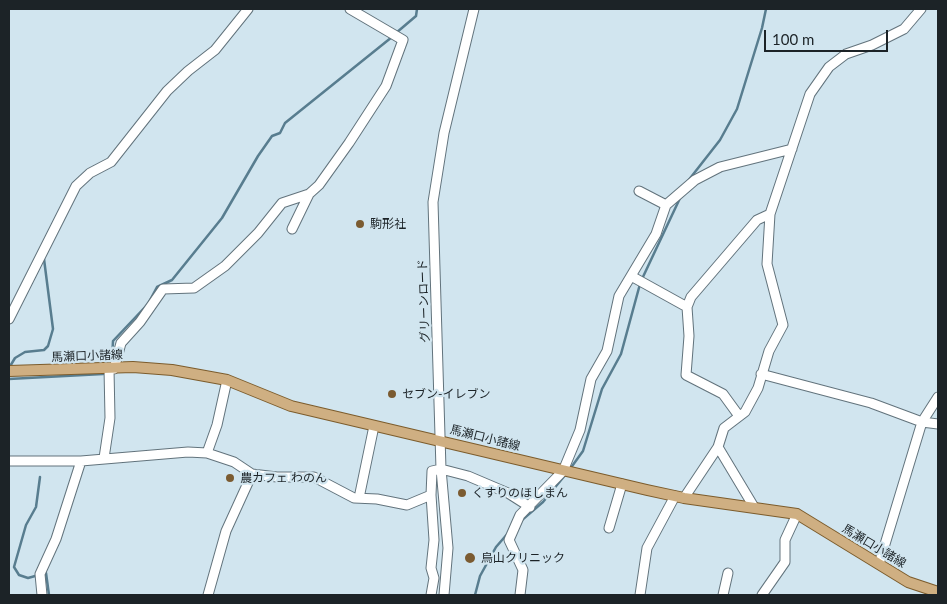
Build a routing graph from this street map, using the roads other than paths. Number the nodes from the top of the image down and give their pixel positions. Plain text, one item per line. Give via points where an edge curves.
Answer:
1 (248, 9) edge
2 (350, 9) edge
3 (474, 9) edge
4 (921, 9) edge
5 (792, 149) junction
6 (639, 191) dead end
7 (309, 194) junction
8 (666, 206) junction
9 (770, 214) junction
10 (292, 229) dead end
11 (631, 276) junction
12 (687, 307) junction
13 (9, 319) edge
14 (111, 369) junction
15 (9, 371) edge
16 (761, 374) junction
17 (227, 380) junction
18 (938, 396) edge
19 (739, 416) junction
20 (922, 422) junction
21 (938, 424) edge
22 (374, 426) junction
23 (441, 440) junction
24 (718, 447) junction
25 (208, 453) junction
26 (104, 458) junction
27 (9, 461) edge
28 (81, 461) junction
29 (442, 469) junction
30 (563, 471) junction
31 (252, 474) junction
32 (622, 484) junction
33 (431, 495) junction
34 (679, 497) junction
35 (359, 498) junction
36 (530, 507) junction
37 (754, 507) junction
38 (797, 514) junction
39 (609, 528) dead end
40 (879, 564) junction
41 (728, 573) dead end
42 (938, 592) edge
43 (42, 595) edge
44 (208, 595) edge
45 (431, 595) edge
46 (444, 595) edge
47 (520, 595) edge
48 (640, 595) edge
49 (723, 595) edge
50 (762, 595) edge

1 - 13 street via 215,50 167,91 111,162 90,173 76,186
2 - 7 street via 403,40 386,86 344,150
3 - 23 street, グリーンロード via 444,133 433,202
4 - 5 street via 904,29 846,54 828,67 810,94
5 - 8 street via 720,167 695,180
5 - 9 street
6 - 8 street
7 - 10 street
7 - 14 street via 282,204 225,266 194,288 163,289 121,344
8 - 11 street via 656,234
9 - 12 street via 757,220 691,297
9 - 16 street via 767,264 783,325
11 - 12 street
11 - 30 street via 619,296 607,351 591,379 580,430
12 - 19 street via 686,375 723,394
14 - 15 main road, 馬瀬口小諸線
14 - 17 main road, 馬瀬口小諸線 via 172,370
14 - 26 street via 110,418
16 - 19 street via 758,388 745,412
16 - 20 street via 871,403
17 - 22 main road, 馬瀬口小諸線 via 290,406
17 - 25 street
18 - 20 street
19 - 24 street via 724,428
20 - 21 street
20 - 40 street
22 - 23 main road, 馬瀬口小諸線
22 - 35 street
23 - 29 street, グリーンロード
23 - 30 main road, 馬瀬口小諸線
24 - 34 street
24 - 37 street
25 - 26 street
25 - 31 street via 234,462
26 - 28 street
27 - 28 street
28 - 43 street via 56,540 40,574
29 - 33 street via 432,471
29 - 36 street via 468,476
29 - 46 street, グリーンロード via 448,548
30 - 32 main road, 馬瀬口小諸線
30 - 36 street
31 - 35 street via 314,477
31 - 44 street via 226,531
32 - 34 main road, 馬瀬口小諸線
32 - 39 street
33 - 35 street via 407,505
33 - 45 street via 434,540
34 - 37 main road, 馬瀬口小諸線
34 - 48 street via 647,548
36 - 47 street via 520,515 509,540 523,570
37 - 38 main road, 馬瀬口小諸線
38 - 40 main road, 馬瀬口小諸線
38 - 50 street via 785,540 785,562
40 - 42 main road, 馬瀬口小諸線 via 908,582
41 - 49 street

